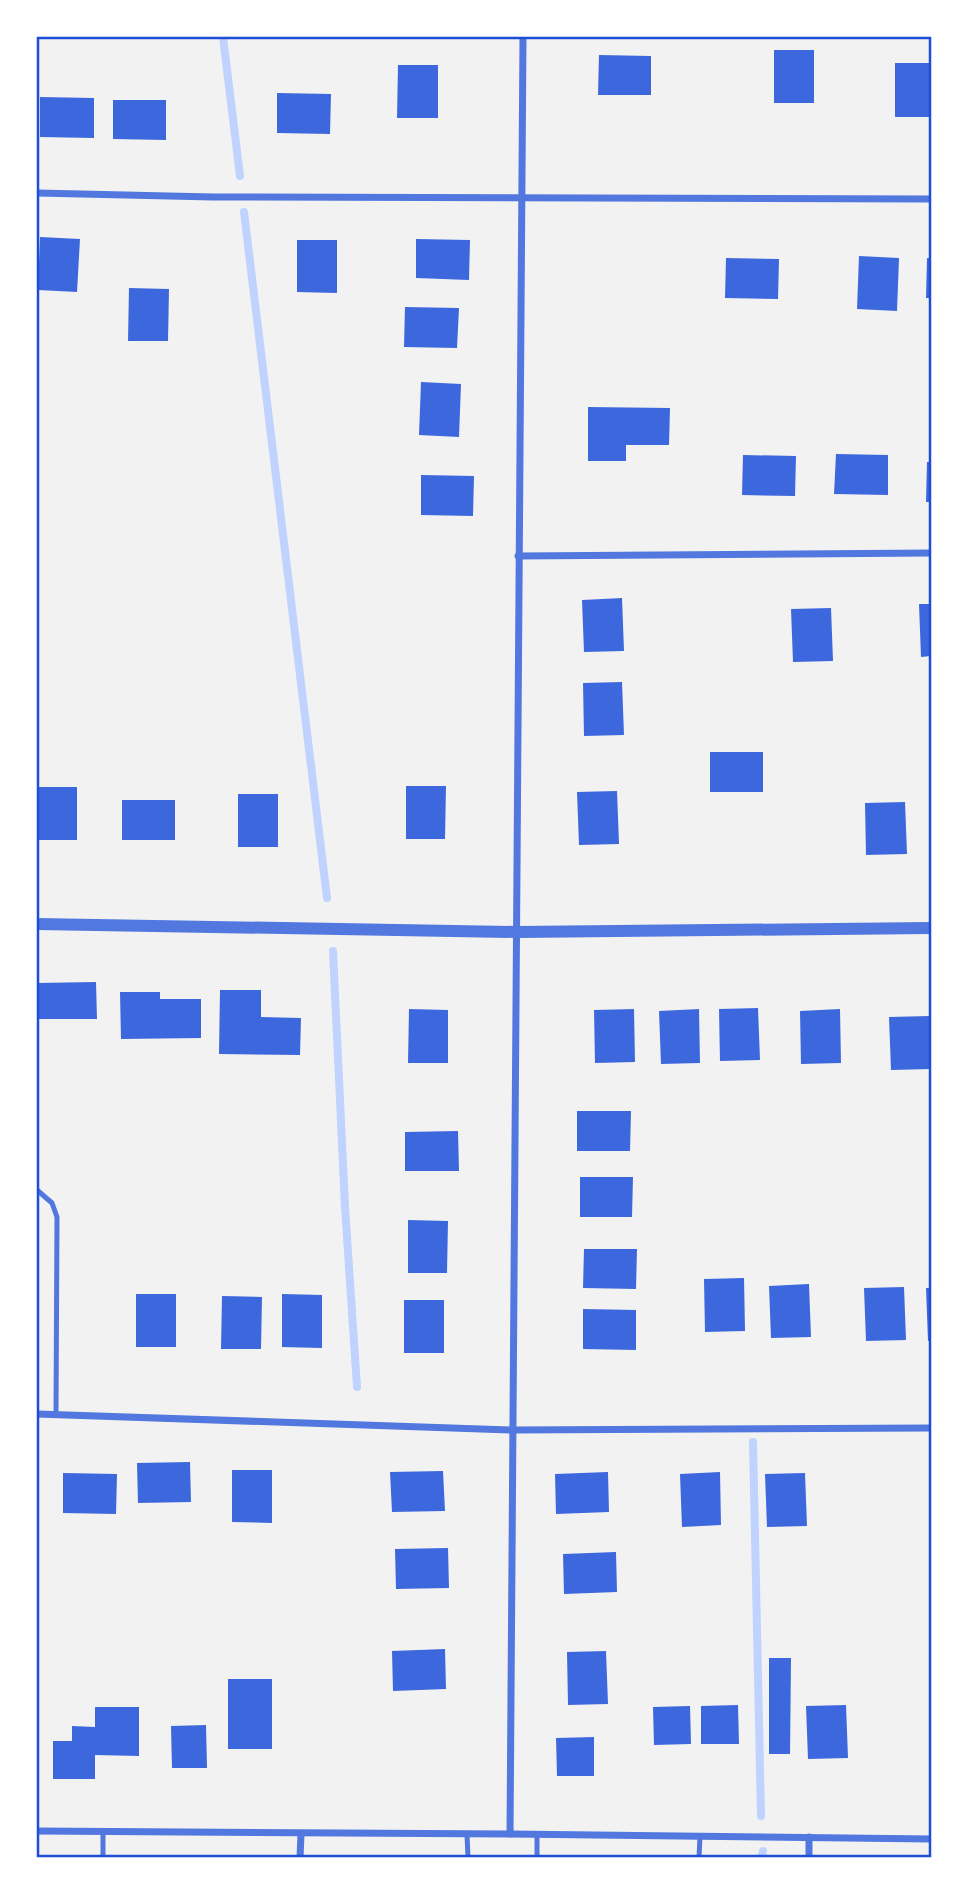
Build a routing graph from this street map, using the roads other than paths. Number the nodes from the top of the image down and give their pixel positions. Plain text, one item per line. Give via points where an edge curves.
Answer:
1 (523, 37) edge
2 (37, 193) edge
3 (522, 198) junction
4 (931, 199) edge
5 (931, 553) edge
6 (518, 556) junction
7 (37, 924) edge
8 (931, 928) edge
9 (517, 932) junction
10 (37, 1191) edge
11 (37, 1413) edge
12 (56, 1414) junction
13 (931, 1428) edge
14 (512, 1430) junction
15 (37, 1831) edge
16 (103, 1832) junction
17 (300, 1833) junction
18 (467, 1834) junction
19 (510, 1834) junction
20 (537, 1834) junction
21 (700, 1836) junction
22 (809, 1837) junction
23 (931, 1839) edge
24 (103, 1858) edge
25 (300, 1858) edge
26 (468, 1858) edge
27 (537, 1858) edge
28 (699, 1858) edge
29 (809, 1858) edge

1 - 3 street
2 - 3 street
3 - 4 street
3 - 6 street
5 - 6 street
6 - 9 street
7 - 9 street
8 - 9 street
9 - 14 street
10 - 12 lane via 52,1203 57,1217
11 - 12 street
12 - 14 street
13 - 14 street
14 - 19 street
15 - 16 street
16 - 17 street
16 - 24 lane
17 - 18 street
17 - 25 street
18 - 19 street
18 - 26 lane
19 - 20 street
20 - 21 street
20 - 27 lane
21 - 22 street
21 - 28 lane
22 - 23 street
22 - 29 street

